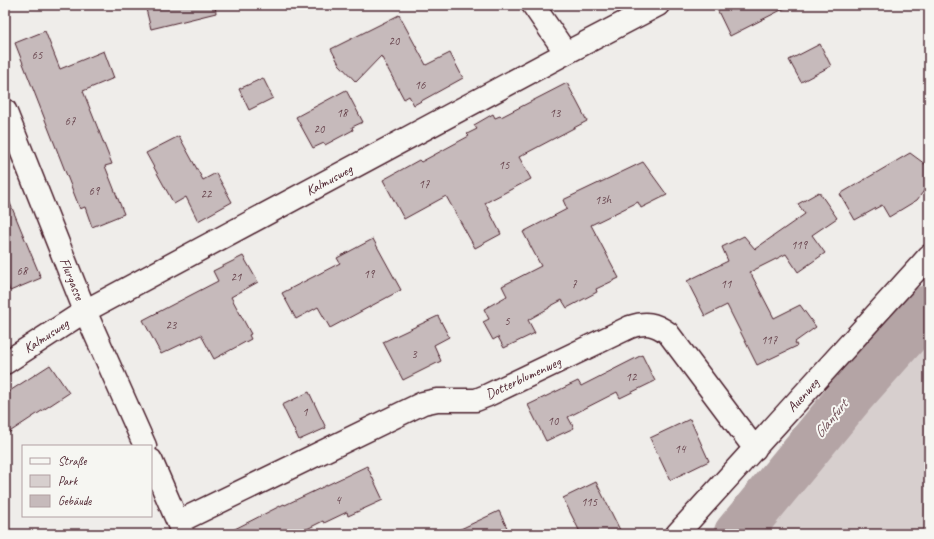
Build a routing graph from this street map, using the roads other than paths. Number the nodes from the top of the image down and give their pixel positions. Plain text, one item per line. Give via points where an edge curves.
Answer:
1 (533, 5) edge
2 (658, 5) edge
3 (566, 53) junction
4 (5, 110) edge
5 (929, 256) edge
6 (85, 311) junction
7 (5, 363) edge
8 (145, 445) edge
9 (755, 449) junction
10 (152, 462) edge
11 (181, 528) edge
12 (677, 534) edge

1 - 3 street
2 - 3 street, Kalmusweg
3 - 6 street, Kalmusweg
4 - 6 street, Flurgasse
5 - 9 street, Auenweg
6 - 7 street, Kalmusweg
6 - 8 street, Flurgasse
9 - 11 street, Dotterblumenweg via 668,333 652,324 640,324 476,400 437,400 423,403
9 - 12 street, Auenweg
10 - 11 street

